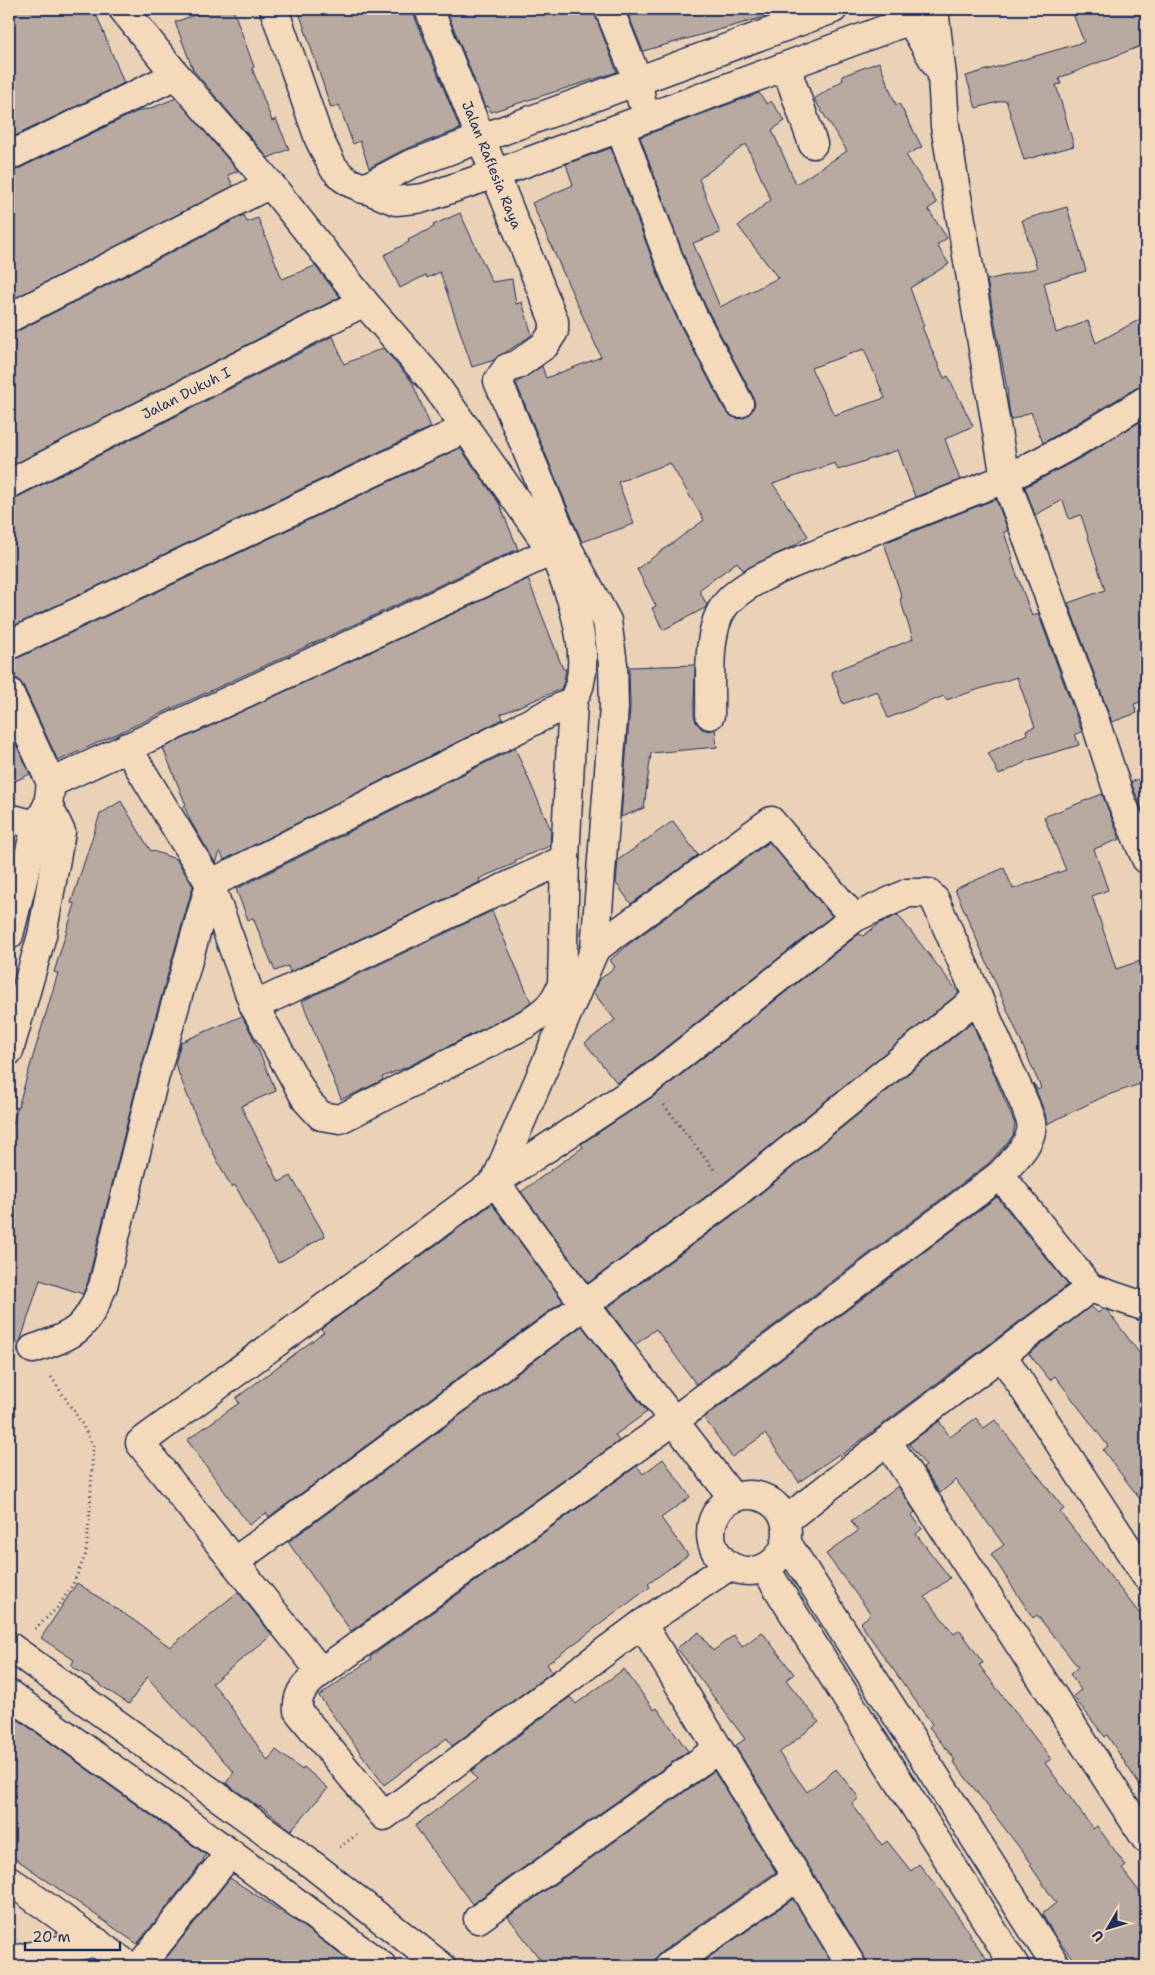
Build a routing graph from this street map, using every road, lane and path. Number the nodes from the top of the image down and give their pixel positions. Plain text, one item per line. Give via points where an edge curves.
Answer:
1 (123, 9) edge
2 (274, 9) edge
3 (429, 9) edge
4 (609, 9) edge
5 (833, 9) edge
6 (921, 12) edge
7 (786, 67) junction
8 (176, 75) junction
9 (638, 81) junction
10 (633, 124) junction
11 (481, 138) junction
12 (813, 144) dead end
13 (9, 156) edge
14 (495, 174) junction
15 (270, 184) junction
16 (363, 189) junction
17 (364, 302) junction
18 (9, 318) edge
19 (1146, 400) edge
20 (739, 403) dead end
21 (466, 428) junction
22 (1005, 478) junction
23 (9, 484) edge
24 (552, 551) junction
25 (9, 645) edge
26 (9, 692) edge
27 (573, 701) junction
28 (710, 715) dead end
29 (127, 747) junction
30 (49, 812) junction
31 (9, 818) edge
32 (564, 859) junction
33 (1146, 859) edge
34 (210, 884) junction
35 (854, 918) junction
36 (9, 935) edge
37 (595, 949) junction
38 (978, 997) junction
39 (254, 1006) junction
40 (9, 1051) edge
41 (647, 1082) junction
42 (1000, 1175) junction
43 (495, 1182) junction
44 (734, 1195) junction
45 (1090, 1288) junction
46 (585, 1305) junction
47 (1146, 1306) edge
48 (32, 1349) joint
49 (1002, 1355) junction
50 (674, 1420) junction
51 (888, 1441) junction
52 (733, 1498) junction
53 (786, 1531) junction
54 (234, 1562) junction
55 (729, 1566) junction
56 (765, 1568) junction
57 (1146, 1576) edge
58 (642, 1624) junction
59 (11, 1648) edge
60 (321, 1672) junction
61 (9, 1694) edge
62 (910, 1736) junction
63 (718, 1749) junction
64 (882, 1754) junction
65 (384, 1816) junction
66 (1146, 1839) edge
67 (230, 1853) junction
68 (314, 1866) junction
69 (797, 1877) junction
70 (9, 1880) edge
71 (1022, 1912) junction
72 (478, 1919) dead end
73 (992, 1930) junction
74 (97, 1942) junction
75 (13, 1962) edge
76 (130, 1966) edge
77 (140, 1966) edge
78 (382, 1966) edge
79 (441, 1966) edge
80 (669, 1966) edge
81 (852, 1966) edge
82 (1015, 1966) edge
83 (1056, 1966) edge

1 - 8 street
2 - 16 street via 333,167 351,184
3 - 11 street, Jalan Raflesia Raya
4 - 9 street
5 - 9 street
6 - 7 street
6 - 22 street via 942,76 945,126
7 - 10 street
7 - 12 street
8 - 13 street
8 - 15 street
9 - 10 street
9 - 11 street
10 - 14 street
10 - 20 street via 676,278
11 - 14 street, Jalan Raflesia Raya
11 - 16 street via 409,165
14 - 16 street via 424,198 396,201
14 - 37 street, Jalan Raflesia Raya via 554,321 554,331 545,344 507,368 498,381 568,549 607,621 613,664 614,707
15 - 17 street
15 - 18 street
17 - 21 street via 431,379
17 - 23 street, Jalan Dukuh I
19 - 22 street
21 - 24 street
21 - 25 street
22 - 28 street via 827,549 743,588 723,607 713,630
22 - 33 street via 1095,721 1120,798
24 - 27 street via 576,615 582,660 580,683
24 - 29 street
26 - 30 street
27 - 32 street
27 - 34 street
29 - 30 street
29 - 34 street
30 - 31 street
30 - 36 street
30 - 40 street via 42,935
32 - 39 street
32 - 39 street via 562,984 550,1007 528,1023 340,1119 321,1116 307,1101
34 - 39 street
34 - 48 street via 154,1080 103,1286 92,1312 79,1329 62,1339
35 - 37 street via 771,821
35 - 38 street via 908,893 928,893 935,900
35 - 41 street
37 - 43 street
38 - 42 street via 1031,1123 1031,1134 1024,1146
38 - 44 street
41 - 43 street
41 - 44 path
42 - 45 street
42 - 50 street
43 - 46 street
43 - 54 street via 140,1443
44 - 46 street
45 - 47 street
45 - 49 street
46 - 50 street
46 - 54 street
48 - 59 path via 93,1446 90,1511 86,1554 74,1584 58,1607
49 - 51 street
49 - 57 street
50 - 52 street
50 - 60 street
51 - 53 street
51 - 66 street
52 - 53 street via 754,1495 773,1503
52 - 55 street via 717,1511 710,1530 715,1550
53 - 56 street via 778,1559
53 - 62 street
54 - 60 street
55 - 56 street via 746,1572
55 - 58 street
56 - 64 street
58 - 63 street
58 - 65 street
59 - 68 street
60 - 65 street via 302,1690 298,1711
61 - 67 street
62 - 64 street
62 - 71 street
63 - 69 street
63 - 72 street
64 - 73 street
65 - 68 path
67 - 77 street
67 - 78 street
68 - 79 street
69 - 80 street
69 - 81 street
70 - 74 street
71 - 73 street
71 - 83 street
73 - 82 street
74 - 75 street
74 - 76 street

